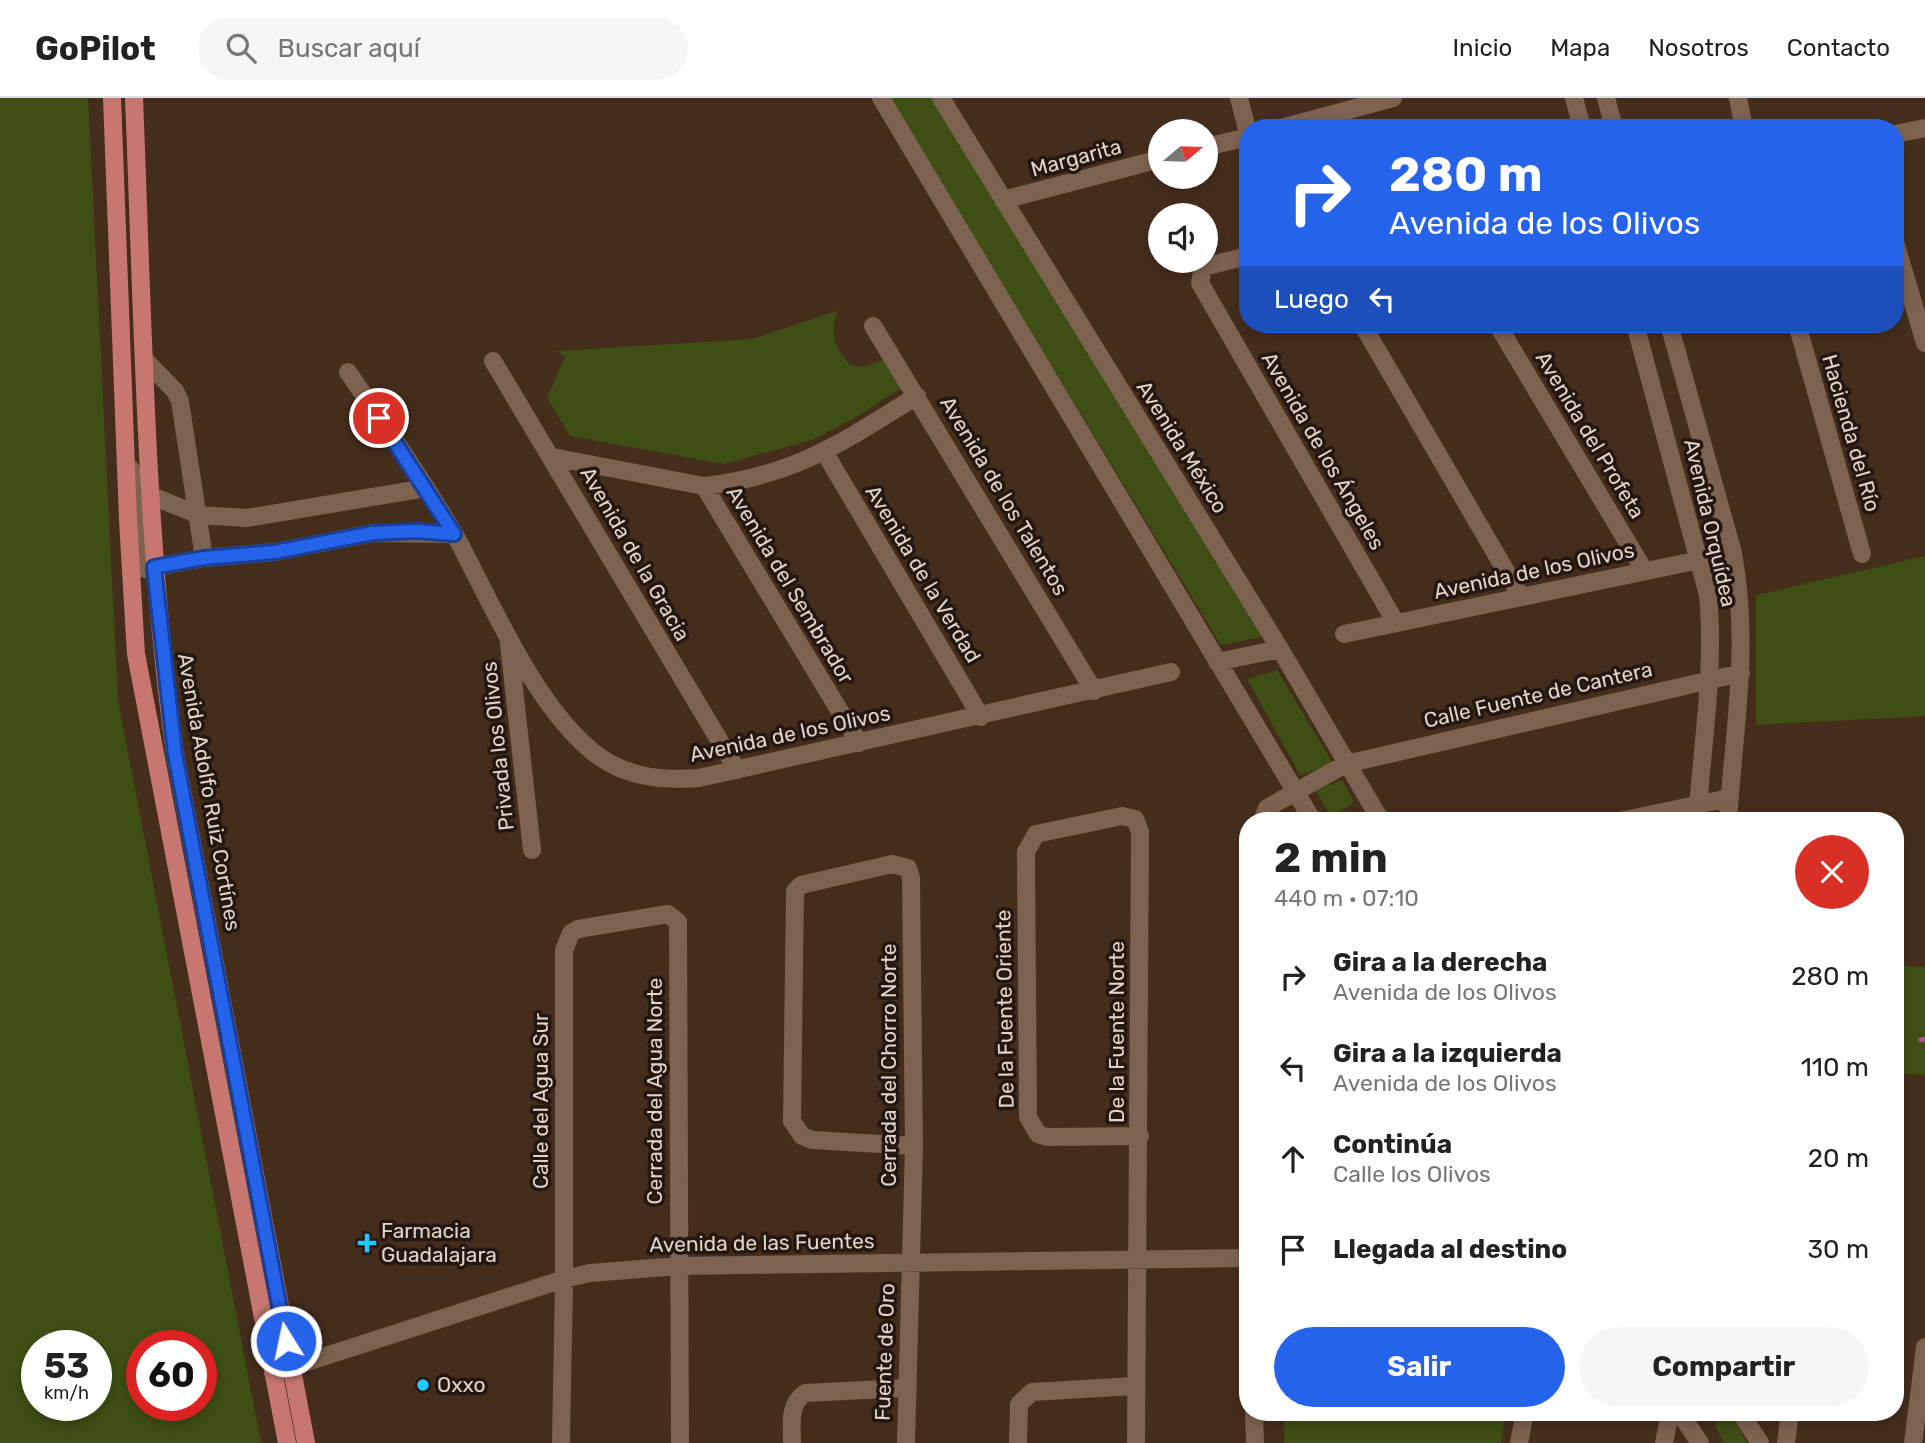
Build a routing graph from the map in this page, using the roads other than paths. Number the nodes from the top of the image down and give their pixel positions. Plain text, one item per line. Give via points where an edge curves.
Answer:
1 (112, 98) edge
2 (134, 98) edge
3 (881, 98) edge
4 (941, 98) edge
5 (1239, 98) edge
6 (1393, 98) edge
7 (1574, 98) edge
8 (1606, 98) edge
9 (1738, 98) edge
10 (1244, 119) edge
11 (1315, 119) edge
12 (1580, 119) edge
13 (1612, 119) edge
14 (1742, 119) edge
15 (1925, 128) edge
16 (1904, 132) edge
17 (1239, 138) edge
18 (1218, 144) edge
19 (1148, 162) edge
20 (1003, 201) junction
21 (1239, 258) edge
22 (1904, 272) edge
23 (873, 326) dead end
24 (1367, 333) edge
25 (1502, 333) edge
26 (1638, 333) edge
27 (1672, 333) edge
28 (1800, 333) edge
29 (1925, 343) edge
30 (145, 360) junction
31 (493, 361) dead end
32 (348, 372) dead end
33 (917, 396) junction
34 (123, 406) junction
35 (825, 453) junction
36 (552, 457) junction
37 (704, 486) junction
38 (426, 488) junction
39 (144, 499) junction
40 (199, 514) junction
41 (128, 520) junction
42 (454, 534) junction
43 (1733, 552) junction
44 (1862, 554) dead end
45 (204, 558) junction
46 (1700, 558) junction
47 (154, 567) junction
48 (1644, 570) junction
49 (1521, 597) junction
50 (1396, 623) junction
51 (1344, 634) dead end
52 (509, 637) junction
53 (1280, 649) junction
54 (1217, 662) junction
55 (1171, 672) dead end
56 (1741, 673) junction
57 (1711, 678) junction
58 (1094, 691) junction
59 (981, 717) junction
60 (859, 743) junction
61 (1346, 764) junction
62 (737, 771) junction
63 (1295, 790) junction
64 (1730, 798) junction
65 (1265, 812) edge
66 (1308, 812) edge
67 (1373, 812) edge
68 (1698, 812) edge
69 (1729, 812) edge
70 (532, 850) dead end
71 (1025, 862) joint
72 (578, 929) joint
73 (1140, 1136) junction
74 (914, 1146) junction
75 (1137, 1258) junction
76 (1239, 1258) edge
77 (911, 1263) junction
78 (678, 1266) junction
79 (564, 1279) junction
80 (1925, 1346) edge
81 (291, 1368) junction
82 (274, 1373) junction
83 (1135, 1386) junction
84 (905, 1388) junction
85 (1254, 1421) edge
86 (1523, 1421) edge
87 (1668, 1421) edge
88 (1684, 1421) edge
89 (1695, 1421) edge
90 (1746, 1421) edge
91 (1789, 1421) edge
92 (1696, 1440) edge
93 (287, 1443) edge
94 (306, 1443) edge
95 (561, 1443) edge
96 (680, 1443) edge
97 (792, 1443) edge
98 (906, 1443) edge
99 (1018, 1443) edge
100 (1136, 1443) edge
101 (1255, 1443) edge
102 (1519, 1443) edge
103 (1664, 1443) edge
104 (1760, 1443) edge
105 (1786, 1443) edge
106 (1913, 1443) edge

1 - 34 main road
2 - 30 main road, Avenida Adolfo Ruiz Cortínes
3 - 54 street
4 - 20 street, Avenida México
5 - 10 street
6 - 11 street
7 - 12 street
8 - 13 street
9 - 14 street
15 - 16 street
17 - 18 street
19 - 20 street, Margarita
20 - 53 street, Avenida México
21 - 50 street, Avenida de los Ángeles via 1203,267 1199,276 1202,288
22 - 29 street
23 - 33 street, Avenida de los Talentos
24 - 49 street
25 - 48 street, Avenida del Profeta
26 - 46 street, Avenida Orquídea
27 - 43 street, Avenida Orquídea
28 - 44 street, Hacienda del Río
30 - 39 main road, Avenida Adolfo Ruiz Cortínes
30 - 40 street via 180,401
31 - 36 street, Avenida de la Gracia
32 - 38 street, Avenida de los Olivos
33 - 35 street
33 - 58 street, Avenida de los Talentos
34 - 39 street
34 - 41 main road
35 - 37 street via 761,476
35 - 59 street, Avenida de la Verdad
36 - 37 street
36 - 62 street, Avenida de la Gracia
37 - 60 street, Avenida del Sembrador
38 - 40 street via 271,516
38 - 42 street, Avenida de los Olivos
39 - 40 street
39 - 41 street
39 - 47 main road, Avenida Adolfo Ruiz Cortínes
40 - 45 street
41 - 82 main road via 136,654 145,708
42 - 45 street via 373,533 275,552
42 - 52 street, Avenida de los Olivos
43 - 46 street, Avenida de los Olivos
43 - 56 street, Avenida Orquídea via 1742,616
45 - 47 street
46 - 48 street, Avenida de los Olivos
46 - 57 street, Avenida Orquídea via 1710,618
47 - 81 main road, Avenida Adolfo Ruiz Cortínes via 175,754
48 - 49 street, Avenida de los Olivos
49 - 50 street, Avenida de los Olivos
50 - 51 street, Avenida de los Olivos
52 - 62 street, Avenida de los Olivos via 563,719 593,752 626,772 667,780
52 - 70 street, Privada los Olivos
53 - 54 street
53 - 61 street, Avenida México
54 - 63 street
55 - 58 street, Avenida de los Olivos
56 - 57 street, Calle Fuente de Cantera
56 - 64 street, Avenida Orquídea
57 - 61 street, Calle Fuente de Cantera
57 - 68 street, Avenida Orquídea
58 - 59 street, Avenida de los Olivos
59 - 60 street, Avenida de los Olivos
60 - 62 street, Avenida de los Olivos
61 - 63 street, Calle Fuente de Cantera
61 - 67 street, Avenida México
63 - 65 street, Calle Fuente de Cantera
63 - 66 street
64 - 68 street
64 - 69 street, Avenida Orquídea
71 - 73 street, De la Fuente Oriente via 1031,1127 1047,1137
71 - 73 street, De la Fuente Norte via 1036,834 1122,816 1135,820 1140,832
72 - 78 street, Cerrada del Agua Norte via 668,914 678,922
72 - 79 street, Calle del Agua Sur via 571,933 564,950
73 - 75 street, De la Fuente Norte
74 - 74 street, Cerrada del Chorro Norte via 908,868 892,864 797,888 795,1129 812,1140
74 - 77 street, Cerrada del Chorro Norte
75 - 76 street, Avenida de las Fuentes
75 - 77 street, Avenida de las Fuentes
75 - 83 street, De la Fuente Norte
77 - 78 street, Avenida de las Fuentes
77 - 84 street, Fuente de Oro
78 - 79 street, Avenida de las Fuentes
78 - 96 street, Cerrada del Agua Norte
79 - 81 street, Avenida de las Fuentes
79 - 95 street, Calle del Agua Sur
80 - 106 street
81 - 82 street, Avenida de las Fuentes
81 - 94 main road, Avenida Adolfo Ruiz Cortínes
82 - 93 main road
83 - 99 street via 1038,1391 1025,1396 1019,1404
83 - 100 street, De la Fuente Norte
84 - 97 street via 805,1393 792,1411
84 - 98 street, Fuente de Oro
85 - 101 street
86 - 102 street
87 - 103 street
88 - 92 street
89 - 92 street
90 - 104 street
91 - 105 street

